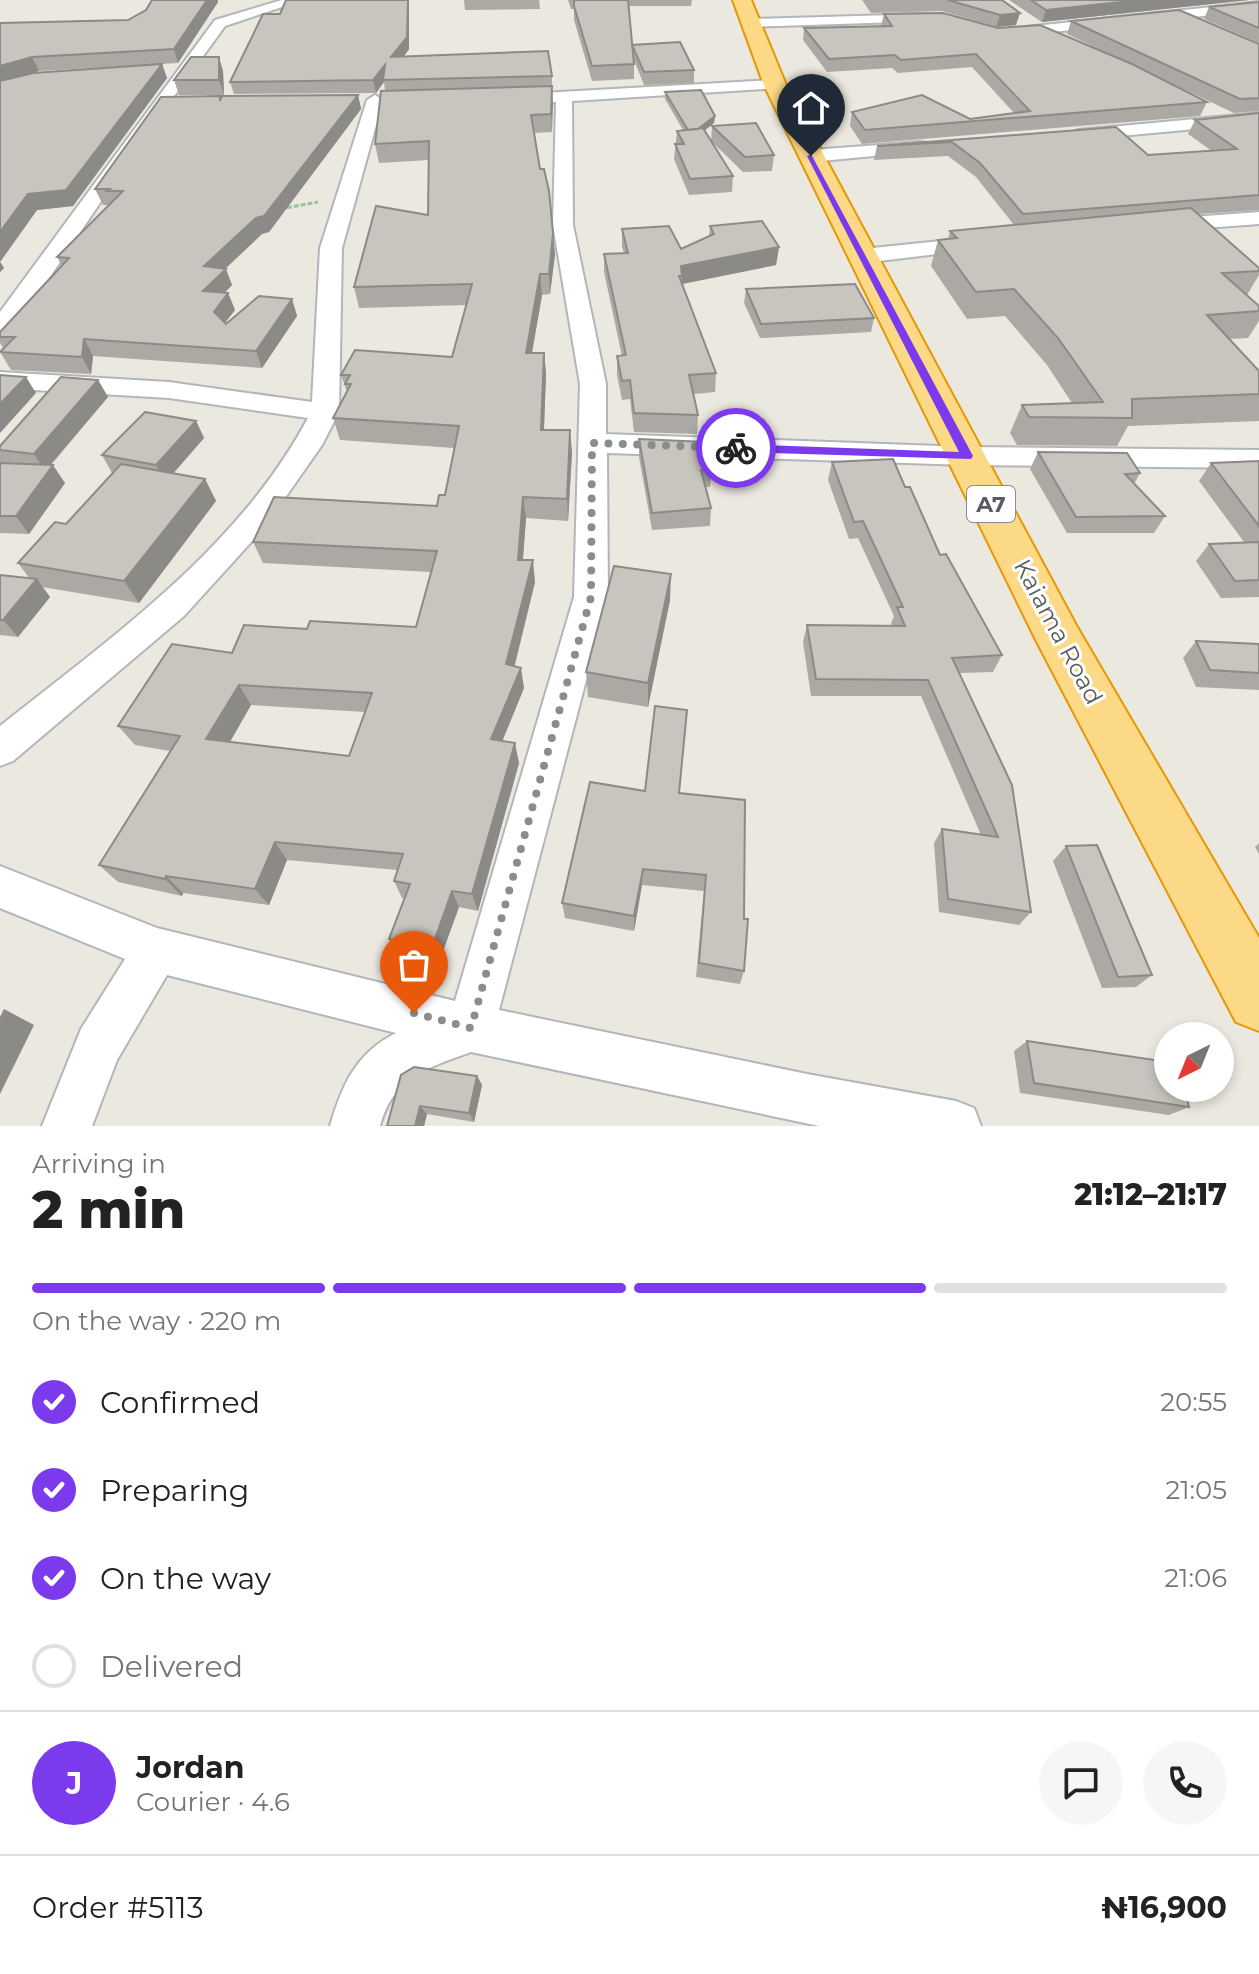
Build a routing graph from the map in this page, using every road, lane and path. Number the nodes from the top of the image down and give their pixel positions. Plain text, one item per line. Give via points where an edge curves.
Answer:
1 (296, 0) edge
2 (1144, 0) edge
3 (1258, 6) edge
4 (746, 12) edge
5 (1171, 14) junction
6 (1017, 15) edge
7 (942, 18) edge
8 (1201, 27) edge
9 (1036, 28) junction
10 (995, 34) edge
11 (1064, 41) edge
12 (185, 70) junction
13 (156, 72) edge
14 (775, 85) junction
15 (564, 97) junction
16 (518, 99) edge
17 (374, 100) dead end
18 (1203, 107) edge
19 (1259, 118) edge
20 (1230, 121) junction
21 (1061, 136) edge
22 (938, 146) edge
23 (811, 156) junction
24 (346, 196) junction
25 (273, 210) edge
26 (1259, 218) edge
27 (1145, 226) edge
28 (994, 241) edge
29 (863, 256) junction
30 (0, 327) edge
31 (0, 380) edge
32 (63, 384) junction
33 (42, 408) edge
34 (325, 412) junction
35 (592, 443) junction
36 (967, 456) junction
37 (1259, 459) edge
38 (0, 749) edge
39 (0, 887) edge
40 (157, 950) junction
41 (1259, 999) edge
42 (471, 1028) junction
43 (67, 1126) edge
44 (355, 1126) edge
45 (956, 1126) edge

1 - 12 street via 220,23
2 - 5 street
3 - 5 street
4 - 7 street
4 - 14 highway, Kaiama Road / A7
5 - 8 street
5 - 9 street
6 - 9 street
9 - 10 street
9 - 11 street
12 - 13 street
12 - 30 street via 169,103
14 - 15 street
14 - 23 highway, Kaiama Road / A7
15 - 16 street
15 - 35 street via 563,225 593,384
17 - 24 street
18 - 20 street
19 - 20 street
20 - 21 street
22 - 23 street
23 - 29 highway, Kaiama Road / A7
24 - 25 path
24 - 34 street via 331,248
26 - 27 street
28 - 29 street
29 - 36 highway, Kaiama Road / A7
31 - 32 street
32 - 33 street
32 - 34 street via 169,390
34 - 38 street via 308,445 253,520 172,607
35 - 36 street
35 - 42 street via 591,597
36 - 37 street
36 - 41 highway, Kaiama Road / A7 via 1060,640
39 - 40 street
40 - 42 street
40 - 43 street via 98,1046
42 - 44 street via 394,1058 376,1075
42 - 45 street

